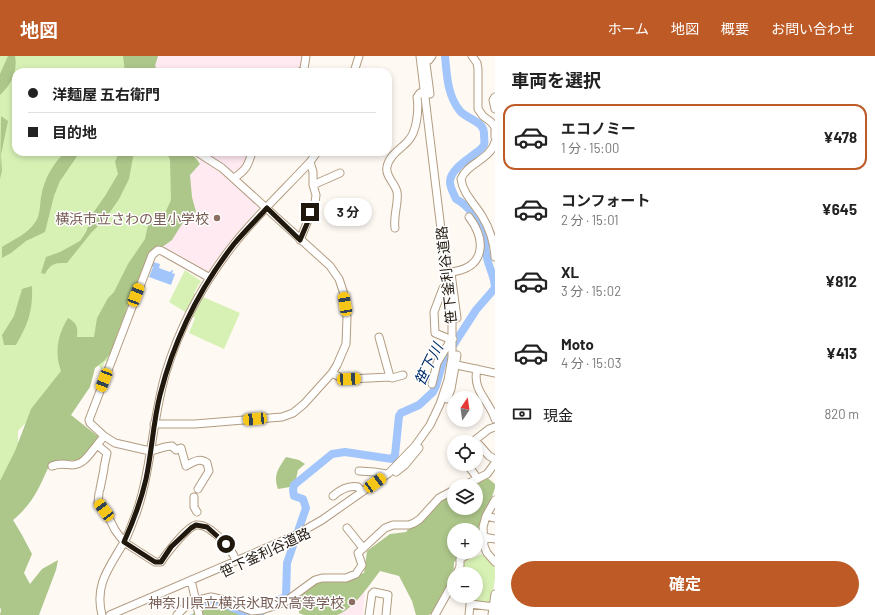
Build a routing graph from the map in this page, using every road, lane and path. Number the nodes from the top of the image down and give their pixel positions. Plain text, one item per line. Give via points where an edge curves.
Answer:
1 (306, 56) edge
2 (359, 56) edge
3 (432, 56) edge
4 (472, 56) edge
5 (424, 58) edge
6 (304, 68) edge
7 (355, 68) edge
8 (427, 91) junction
9 (495, 97) edge
10 (495, 109) edge
11 (495, 137) edge
12 (495, 142) edge
13 (203, 156) edge
14 (251, 156) edge
15 (314, 156) edge
16 (310, 162) junction
17 (340, 173) dead end
18 (234, 178) junction
19 (313, 184) junction
20 (267, 208) junction
21 (469, 217) dead end
22 (395, 228) dead end
23 (300, 240) junction
24 (495, 257) edge
25 (451, 272) junction
26 (210, 278) junction
27 (450, 287) junction
28 (379, 337) dead end
29 (454, 342) junction
30 (453, 364) junction
31 (477, 369) junction
32 (332, 373) junction
33 (495, 374) edge
34 (403, 375) dead end
35 (390, 377) junction
36 (432, 384) dead end
37 (495, 419) edge
38 (154, 424) junction
39 (495, 427) edge
40 (104, 436) junction
41 (97, 445) junction
42 (150, 451) junction
43 (495, 459) edge
44 (495, 463) edge
45 (52, 466) dead end
46 (359, 471) dead end
47 (472, 471) edge
48 (387, 474) junction
49 (478, 479) joint
50 (198, 489) dead end
51 (362, 492) junction
52 (447, 494) edge
53 (333, 496) dead end
54 (194, 497) dead end
55 (495, 500) edge
56 (197, 512) dead end
57 (486, 516) junction
58 (495, 518) edge
59 (347, 528) dead end
60 (484, 537) junction
61 (495, 539) edge
62 (124, 542) junction
63 (284, 543) junction
64 (484, 546) joint
65 (363, 548) junction
66 (236, 561) junction
67 (495, 562) edge
68 (191, 582) junction
69 (447, 594) edge
70 (495, 594) edge
71 (196, 600) junction
72 (494, 606) edge
73 (102, 615) edge
74 (110, 615) edge
75 (120, 615) edge
76 (177, 615) edge
77 (199, 615) edge
78 (369, 615) edge
79 (386, 615) edge
80 (435, 615) edge
81 (469, 615) edge
82 (492, 615) edge

1 - 6 street
2 - 7 street
3 - 5 street via 429,60
4 - 11 street via 478,69 478,109 491,122
5 - 8 street, 笹下釜利谷道路
8 - 22 street via 417,97 418,115 411,137 394,155 387,167 397,192
8 - 25 street, 笹下釜利谷道路
8 - 27 street, 笹下釜利谷道路
9 - 10 street
12 - 24 street via 493,149 460,179 464,191 489,229
13 - 18 street
14 - 18 street via 242,173
15 - 16 street
16 - 19 street
16 - 20 street
17 - 19 street
18 - 20 street
19 - 23 street via 315,202
20 - 23 street
20 - 26 street via 235,243
21 - 25 street via 477,231 480,254 466,268
23 - 32 street via 330,266 339,279 343,292 348,335 342,355
25 - 27 street, 笹下釜利谷道路
26 - 38 street via 182,328 166,371
26 - 40 street via 162,251 158,250 152,255 89,420 90,424
27 - 29 street, 笹下釜利谷道路
27 - 29 street, 笹下釜利谷道路 via 458,332
27 - 29 street via 443,288 434,312 435,333
28 - 35 street
29 - 30 street, 笹下釜利谷道路
29 - 30 street, 笹下釜利谷道路
29 - 36 street via 437,363
30 - 31 street
30 - 48 street, 笹下釜利谷道路 via 445,392 430,425 415,446
30 - 63 street, 笹下釜利谷道路 via 451,389 429,436 410,460 396,473 322,525 299,539
31 - 33 street
31 - 37 street via 476,386
32 - 35 street via 343,379
32 - 38 street via 304,405 294,413 282,417 195,424
34 - 35 street
38 - 42 street
39 - 43 street via 475,440 488,456
40 - 41 street
40 - 42 street via 115,443
41 - 45 street via 80,463
41 - 62 street via 107,452 98,503
42 - 50 street via 172,446 176,450 181,448 186,466 196,460 207,463 208,473
42 - 62 street via 146,481
44 - 49 street via 487,474
46 - 48 street
47 - 49 street
48 - 51 street, 笹下釜利谷道路
51 - 53 street via 358,487 350,486
51 - 63 street, 笹下釜利谷道路
52 - 65 street via 439,498 414,523 385,528
54 - 56 street
55 - 57 street
57 - 58 street
57 - 60 street
59 - 65 street
60 - 61 street
60 - 64 street
62 - 66 street via 155,562 161,562 171,547 196,525 207,527 226,544
62 - 73 street via 105,574 100,594
63 - 66 street, 笹下釜利谷道路
63 - 68 street, 笹下釜利谷道路
64 - 67 street
65 - 71 street via 358,553 362,565 356,574 346,578 315,580 285,602 267,609 252,611 216,597
66 - 68 street, 笹下釜利谷道路
68 - 71 street
68 - 74 street, 笹下釜利谷道路
68 - 75 street, 笹下釜利谷道路
69 - 80 street
70 - 72 street
71 - 76 street via 190,602
71 - 77 street
72 - 81 street via 470,604
72 - 82 street
78 - 79 street via 374,592 388,595

